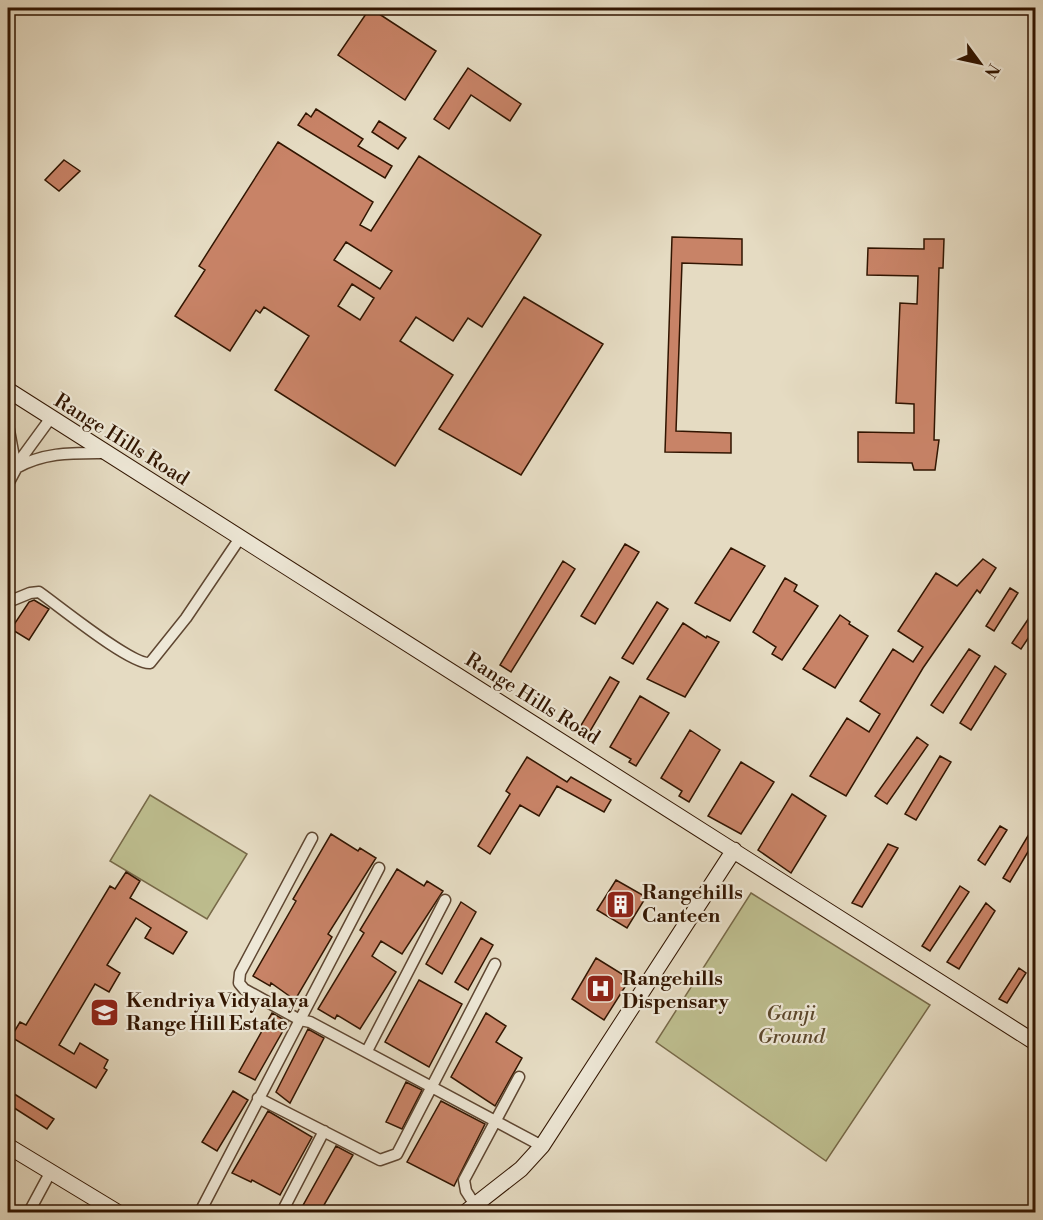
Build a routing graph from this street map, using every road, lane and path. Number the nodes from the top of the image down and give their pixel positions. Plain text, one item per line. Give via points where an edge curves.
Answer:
1 (8, 390) edge
2 (50, 419) junction
3 (8, 424) edge
4 (104, 453) junction
5 (16, 468) junction
6 (8, 484) edge
7 (240, 538) junction
8 (8, 602) edge
9 (312, 838) dead end
10 (734, 850) junction
11 (379, 868) dead end
12 (445, 900) dead end
13 (495, 964) dead end
14 (300, 1020) junction
15 (1035, 1043) edge
16 (366, 1051) junction
17 (519, 1077) dead end
18 (432, 1086) junction
19 (258, 1098) junction
20 (496, 1120) junction
21 (324, 1131) junction
22 (8, 1146) edge
23 (542, 1146) junction
24 (50, 1173) junction
25 (470, 1209) edge
26 (29, 1212) edge
27 (117, 1212) edge
28 (200, 1212) edge
29 (282, 1212) edge

1 - 2 street, Range Hills Road
2 - 4 street, Range Hills Road
2 - 5 street
3 - 5 street
4 - 5 street via 54,453
4 - 7 street, Range Hills Road
5 - 6 street
7 - 8 street via 150,663 115,647 39,592
7 - 10 street, Range Hills Road
9 - 14 street via 240,974 239,983
10 - 15 street, Range Hills Road
10 - 23 street
11 - 14 street
12 - 16 street
13 - 18 street
14 - 16 street
14 - 19 street
16 - 18 street
17 - 20 street
18 - 20 street
18 - 21 street via 397,1154 388,1160 380,1160
19 - 21 street
19 - 28 street
20 - 23 street
20 - 25 street via 464,1180
21 - 29 street
22 - 24 street
23 - 25 street via 521,1169
24 - 26 street
24 - 27 street

